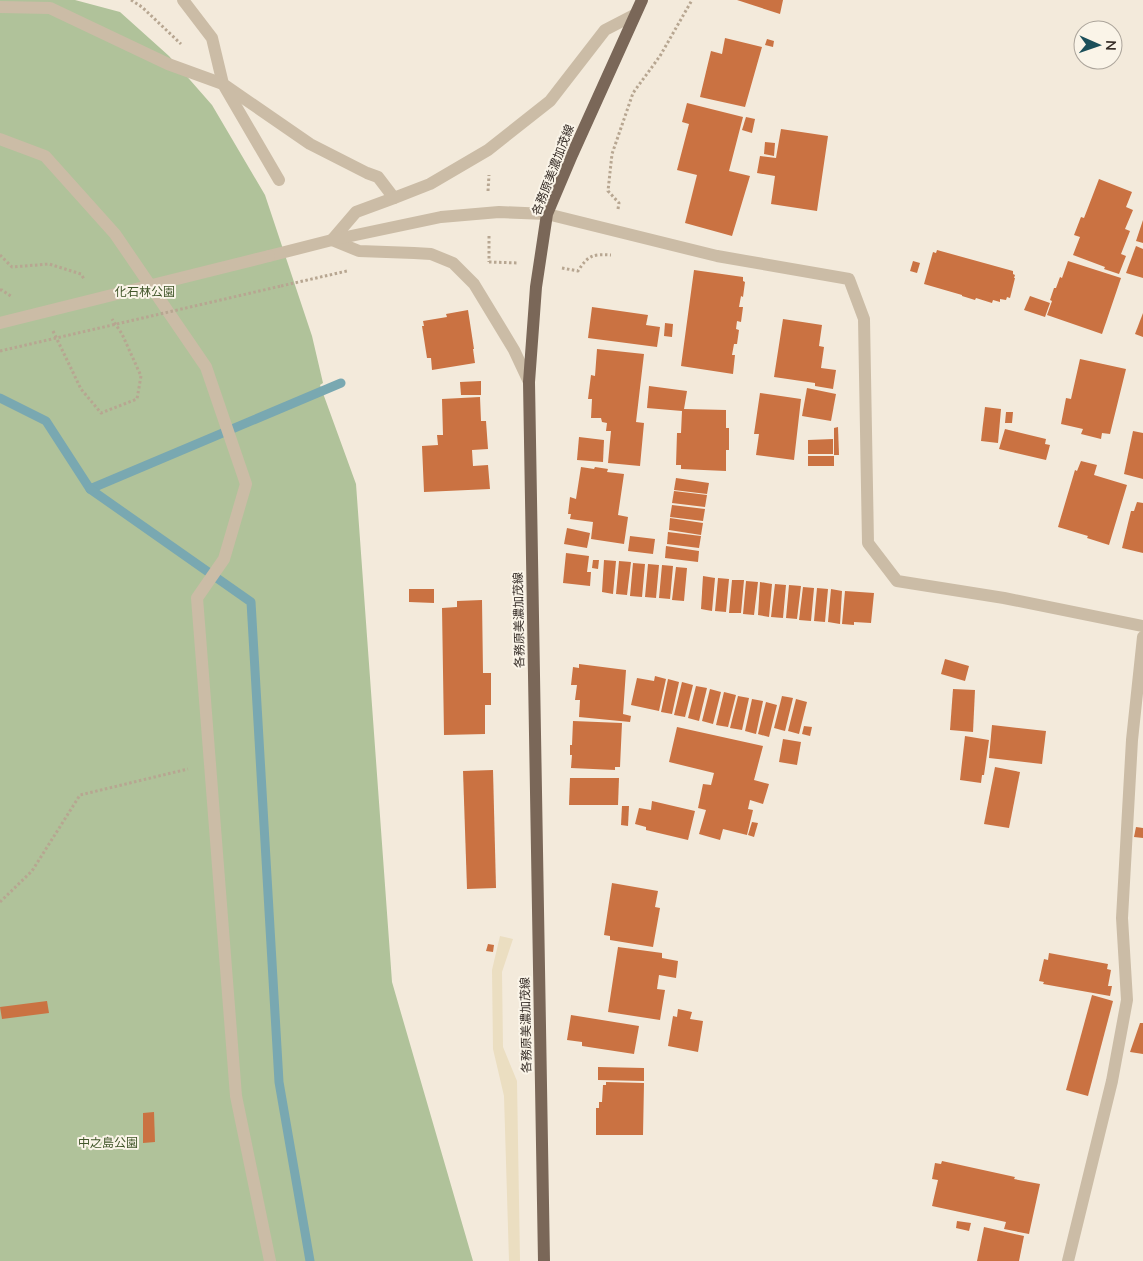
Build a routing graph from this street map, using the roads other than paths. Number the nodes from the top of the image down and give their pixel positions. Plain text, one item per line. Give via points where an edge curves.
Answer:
1 (182, 0) edge
2 (642, 0) edge
3 (0, 7) edge
4 (634, 15) junction
5 (223, 84) junction
6 (0, 139) edge
7 (279, 180) dead end
8 (394, 198) junction
9 (547, 214) junction
10 (332, 240) junction
11 (0, 323) edge
12 (529, 382) junction
13 (1143, 626) edge
14 (1143, 637) edge
15 (270, 1261) edge
16 (544, 1261) edge
17 (1068, 1261) edge

1 - 5 street via 212,38
2 - 4 main road, 各務原美濃加茂線
3 - 5 street via 50,8 168,64
4 - 8 street via 605,30 550,101 488,150 430,184
4 - 9 main road, 各務原美濃加茂線
5 - 7 street
5 - 8 street via 310,144 378,177
6 - 15 street via 45,156 114,234 206,367 246,484 224,559 197,598 236,1096
8 - 10 street via 356,212
9 - 10 street via 499,212 441,217
9 - 12 main road, 各務原美濃加茂線 via 536,287
9 - 13 street via 717,256 849,279 864,319 868,543 897,581 1004,598
10 - 11 street, bridge
10 - 12 street via 359,251 431,254 453,263 474,284 514,350
12 - 16 main road, 各務原美濃加茂線
14 - 17 street via 1132,740 1122,918 1128,1000 1112,1082

